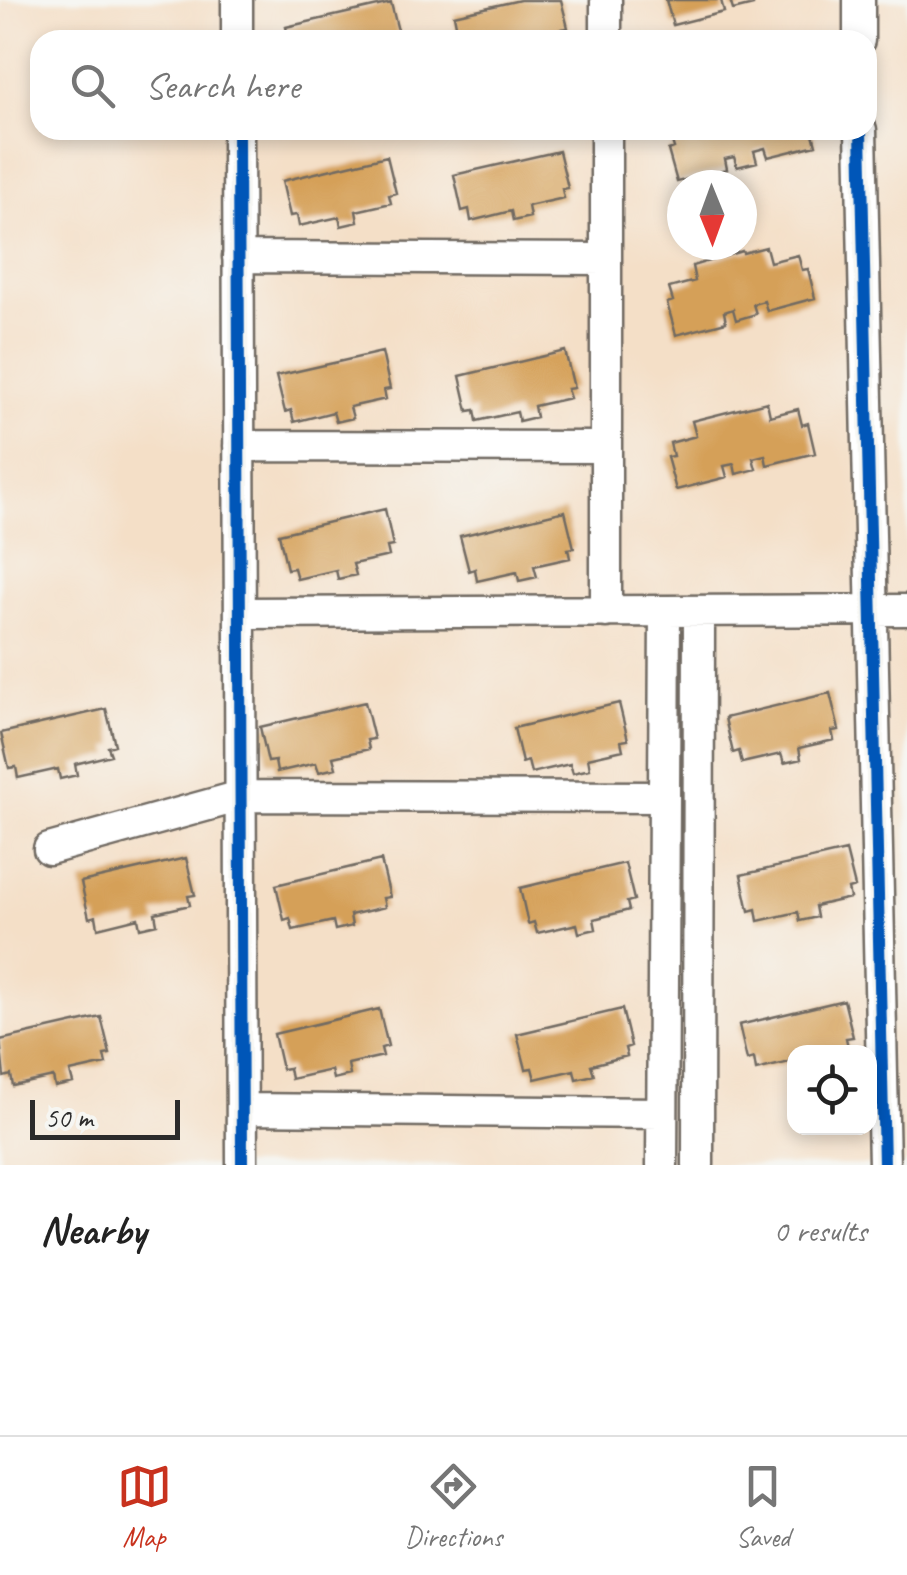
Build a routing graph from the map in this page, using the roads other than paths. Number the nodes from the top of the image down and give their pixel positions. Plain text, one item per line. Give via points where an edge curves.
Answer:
1 (237, 0) edge
2 (606, 0) edge
3 (858, 0) edge
4 (238, 30) edge
5 (606, 30) edge
6 (860, 30) edge
7 (238, 140) edge
8 (606, 140) edge
9 (862, 140) edge
10 (238, 257) junction
11 (606, 258) junction
12 (239, 446) junction
13 (606, 447) junction
14 (907, 610) edge
15 (665, 611) junction
16 (699, 611) junction
17 (872, 611) junction
18 (606, 612) junction
19 (240, 613) junction
20 (240, 796) junction
21 (664, 797) junction
22 (49, 849) dead end
23 (242, 1110) junction
24 (662, 1113) junction
25 (242, 1165) edge
26 (662, 1165) edge
27 (698, 1165) edge
28 (884, 1165) edge

1 - 4 street
2 - 5 street
3 - 6 street
7 - 10 street
8 - 11 street
9 - 17 street
10 - 11 street
10 - 12 street
11 - 13 street
12 - 13 street
12 - 19 street
13 - 18 street
14 - 17 street
15 - 16 street
15 - 18 street
15 - 21 street
16 - 17 street
16 - 27 street
17 - 28 street
18 - 19 street
19 - 20 street
20 - 21 street
20 - 22 street
20 - 23 street
21 - 24 street
23 - 24 street
23 - 25 street
24 - 26 street

